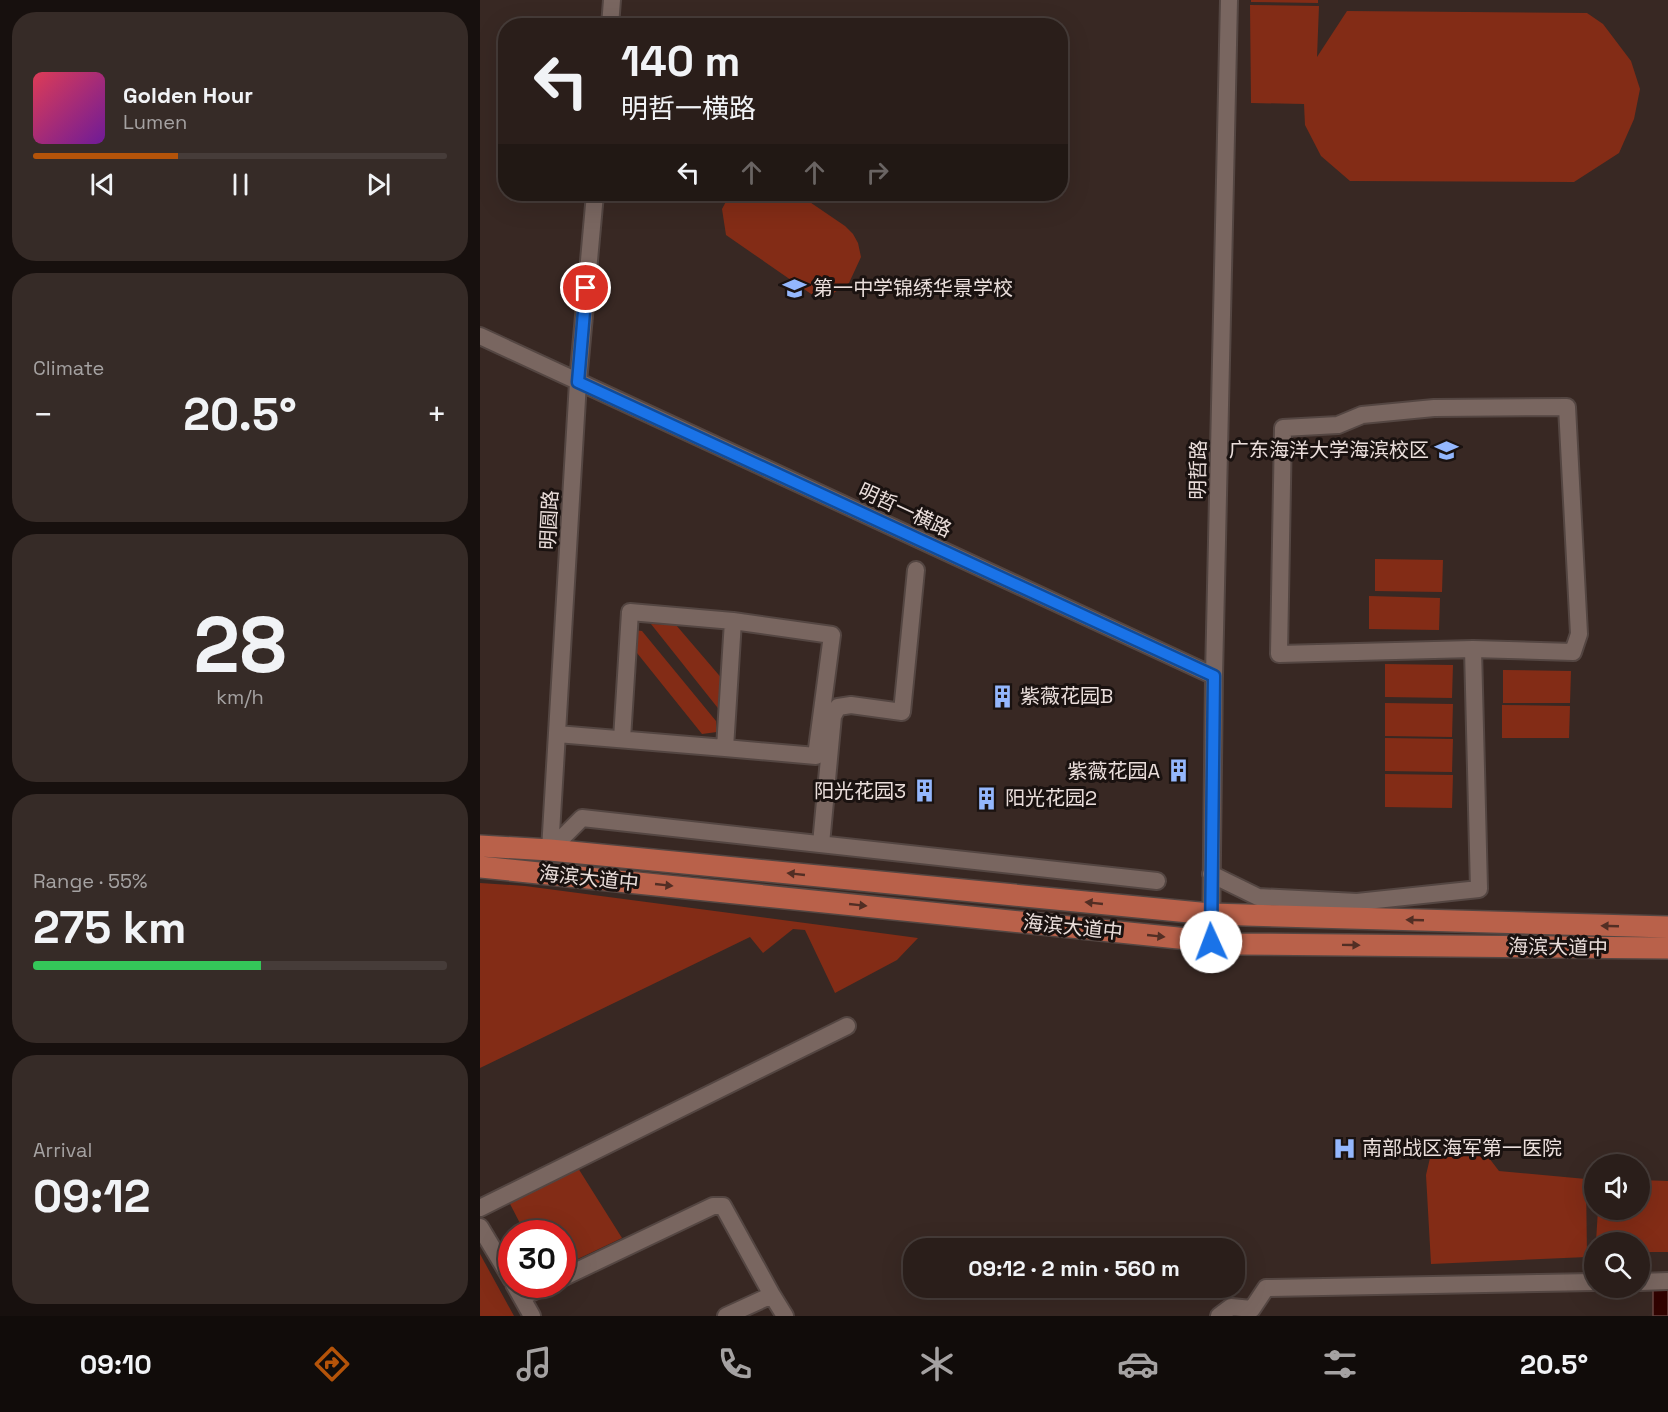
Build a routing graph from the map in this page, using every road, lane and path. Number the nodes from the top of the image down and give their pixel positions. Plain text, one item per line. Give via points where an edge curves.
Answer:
1 (612, 0) edge
2 (1229, 0) edge
3 (610, 18) edge
4 (594, 201) edge
5 (480, 336) edge
6 (578, 382) junction
7 (916, 570) dead end
8 (733, 621) junction
9 (1473, 649) junction
10 (1214, 676) junction
11 (557, 734) junction
12 (622, 739) junction
13 (724, 748) junction
14 (821, 844) junction
15 (480, 846) edge
16 (550, 850) junction
17 (480, 867) edge
18 (1211, 874) junction
19 (1157, 881) dead end
20 (1210, 914) junction
21 (1668, 927) edge
22 (1211, 942) junction
23 (1668, 948) edge
24 (847, 1026) dead end
25 (480, 1208) edge
26 (480, 1227) edge
27 (498, 1257) edge
28 (576, 1271) edge
29 (1668, 1281) edge
30 (1584, 1282) edge
31 (1650, 1282) edge
32 (772, 1294) junction
33 (522, 1298) edge
34 (734, 1314) edge
35 (532, 1316) edge
36 (785, 1316) edge
37 (1219, 1316) edge

1 - 3 street
2 - 10 street, 明哲路
4 - 6 street, 明圆路
5 - 6 street, 明哲一横路
6 - 10 street, 明哲一横路
6 - 11 street, 明圆路
7 - 14 street via 902,712 851,705 838,707 833,716
8 - 12 street via 630,612
8 - 13 street
8 - 13 street via 832,635 816,756
9 - 9 street via 1279,654 1283,428 1338,425 1362,415 1434,408 1567,407 1579,634 1573,652
9 - 18 street via 1479,889 1357,902 1258,897
10 - 18 street, 明哲路
11 - 12 street
11 - 16 street, 明圆路
12 - 13 street
14 - 16 street via 582,818
14 - 19 street
15 - 16 main road, 海滨大道中
20 -> 16 main road, 海滨大道中
17 -> 22 main road, 海滨大道中
18 - 20 street, 明哲路
21 -> 20 main road, 海滨大道中
20 - 22 street, 明哲路
22 -> 23 main road, 海滨大道中
24 - 25 street
26 - 27 street
28 - 32 street via 713,1206 723,1206
29 - 31 street
30 - 37 street via 1266,1288 1252,1309 1231,1307
32 - 34 street
32 - 36 street
33 - 35 street

